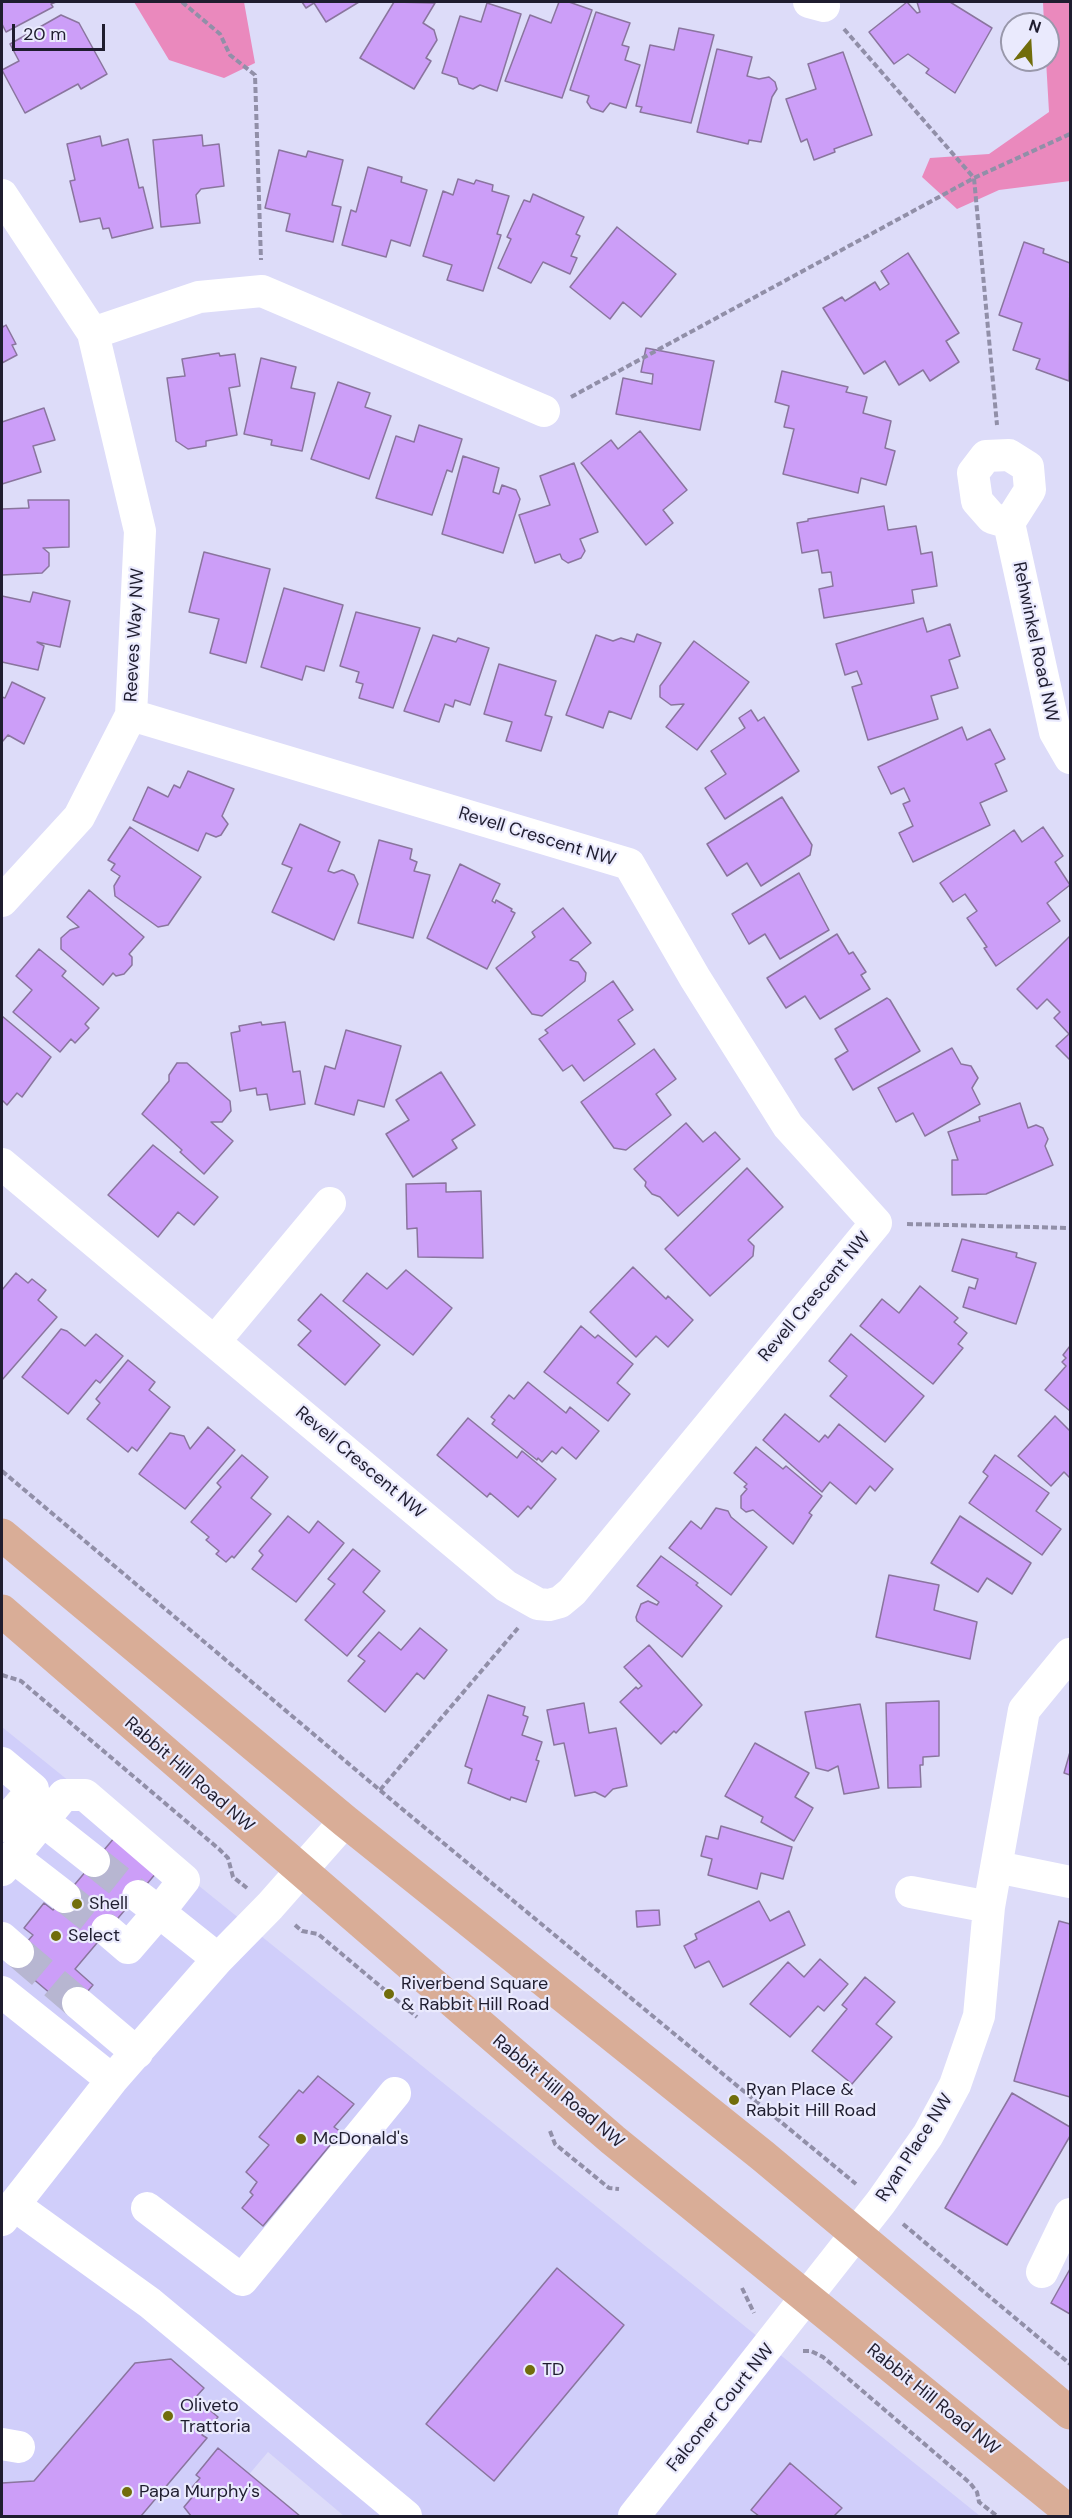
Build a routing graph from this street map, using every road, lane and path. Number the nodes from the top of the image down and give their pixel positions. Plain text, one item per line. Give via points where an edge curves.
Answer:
1 (182, 2) edge
2 (819, 3) edge
3 (1071, 134) edge
4 (974, 178) junction
5 (2, 195) edge
6 (262, 291) junction
7 (93, 333) junction
8 (544, 411) joint
9 (999, 455) junction
10 (1009, 523) junction
11 (131, 715) junction
12 (1071, 758) edge
13 (2, 901) edge
14 (2, 1164) edge
15 (330, 1203) dead end
16 (876, 1223) junction
17 (1071, 1228) edge
18 (215, 1341) junction
19 (2, 1471) edge
20 (2, 1535) edge
21 (538, 1604) junction
22 (2, 1613) edge
23 (1071, 1654) edge
24 (2, 1763) edge
25 (380, 1790) junction
26 (43, 1805) junction
27 (345, 1821) junction
28 (2, 1826) edge
29 (94, 1861) tunnel mouth
30 (7, 1863) edge
31 (997, 1867) junction
32 (299, 1870) junction
33 (1071, 1882) edge
34 (911, 1892) dead end
35 (64, 1897) tunnel mouth
36 (148, 1904) junction
37 (989, 1906) junction
38 (107, 1930) tunnel mouth
39 (218, 1959) junction
40 (2, 1992) edge
41 (78, 2003) tunnel mouth
42 (137, 2053) junction
43 (112, 2080) junction
44 (395, 2093) dead end
45 (881, 2202) junction
46 (147, 2208) dead end
47 (8, 2212) edge
48 (1071, 2214) edge
49 (855, 2235) junction
50 (1042, 2272) dead end
51 (808, 2298) junction
52 (1071, 2364) edge
53 (1071, 2413) edge
54 (1071, 2512) edge
55 (406, 2517) edge
56 (634, 2517) edge

1 - 6 path via 220,34 230,56 255,75
2 - 4 path
3 - 4 path
4 - 8 path
4 - 9 path
5 - 7 street, Reeves Way NW
6 - 7 street via 199,297
6 - 8 street
7 - 11 street, Reeves Way NW via 140,531
9 - 10 street via 1009,454 1028,467 1030,490
9 - 10 street via 986,456 973,473 976,501 992,518
10 - 12 street, Rehwinkel Road NW via 1055,732
11 - 13 street, Reeves Way NW via 79,818
11 - 16 street, Revell Crescent NW via 629,864 788,1126
14 - 18 street, Revell Crescent NW
15 - 18 street
16 - 17 path
16 - 21 street, Revell Crescent NW via 572,1593 560,1602
18 - 21 street, Revell Crescent NW via 506,1586
19 - 25 path
20 - 27 main road
21 - 25 path
22 - 32 main road, Rabbit Hill Road NW
23 - 31 street, Ryan Place NW via 1024,1710
24 - 26 street
25 - 45 path via 836,2169
26 - 28 street
26 - 29 street
26 - 30 street
26 - 36 street via 64,1795 85,1796 184,1880
27 - 32 street
27 - 49 main road via 763,2156
30 - 35 street
31 - 33 street
31 - 37 street, Ryan Place NW
32 - 39 street
32 - 51 main road, Rabbit Hill Road NW via 614,2140
34 - 37 street
36 - 38 street via 128,1948
36 - 39 street
37 - 45 street, Ryan Place NW via 980,2016 955,2085 928,2135
39 - 42 street
40 - 43 street
41 - 42 street
42 - 43 street
43 - 47 street
44 - 46 street via 242,2280
45 - 49 street, Ryan Place NW
45 - 52 path via 909,2230
47 - 55 street via 150,2303
48 - 50 street
49 - 51 street, Ryan Place NW
49 - 53 main road
51 - 54 main road, Rabbit Hill Road NW
51 - 56 street, Falconer Court NW

